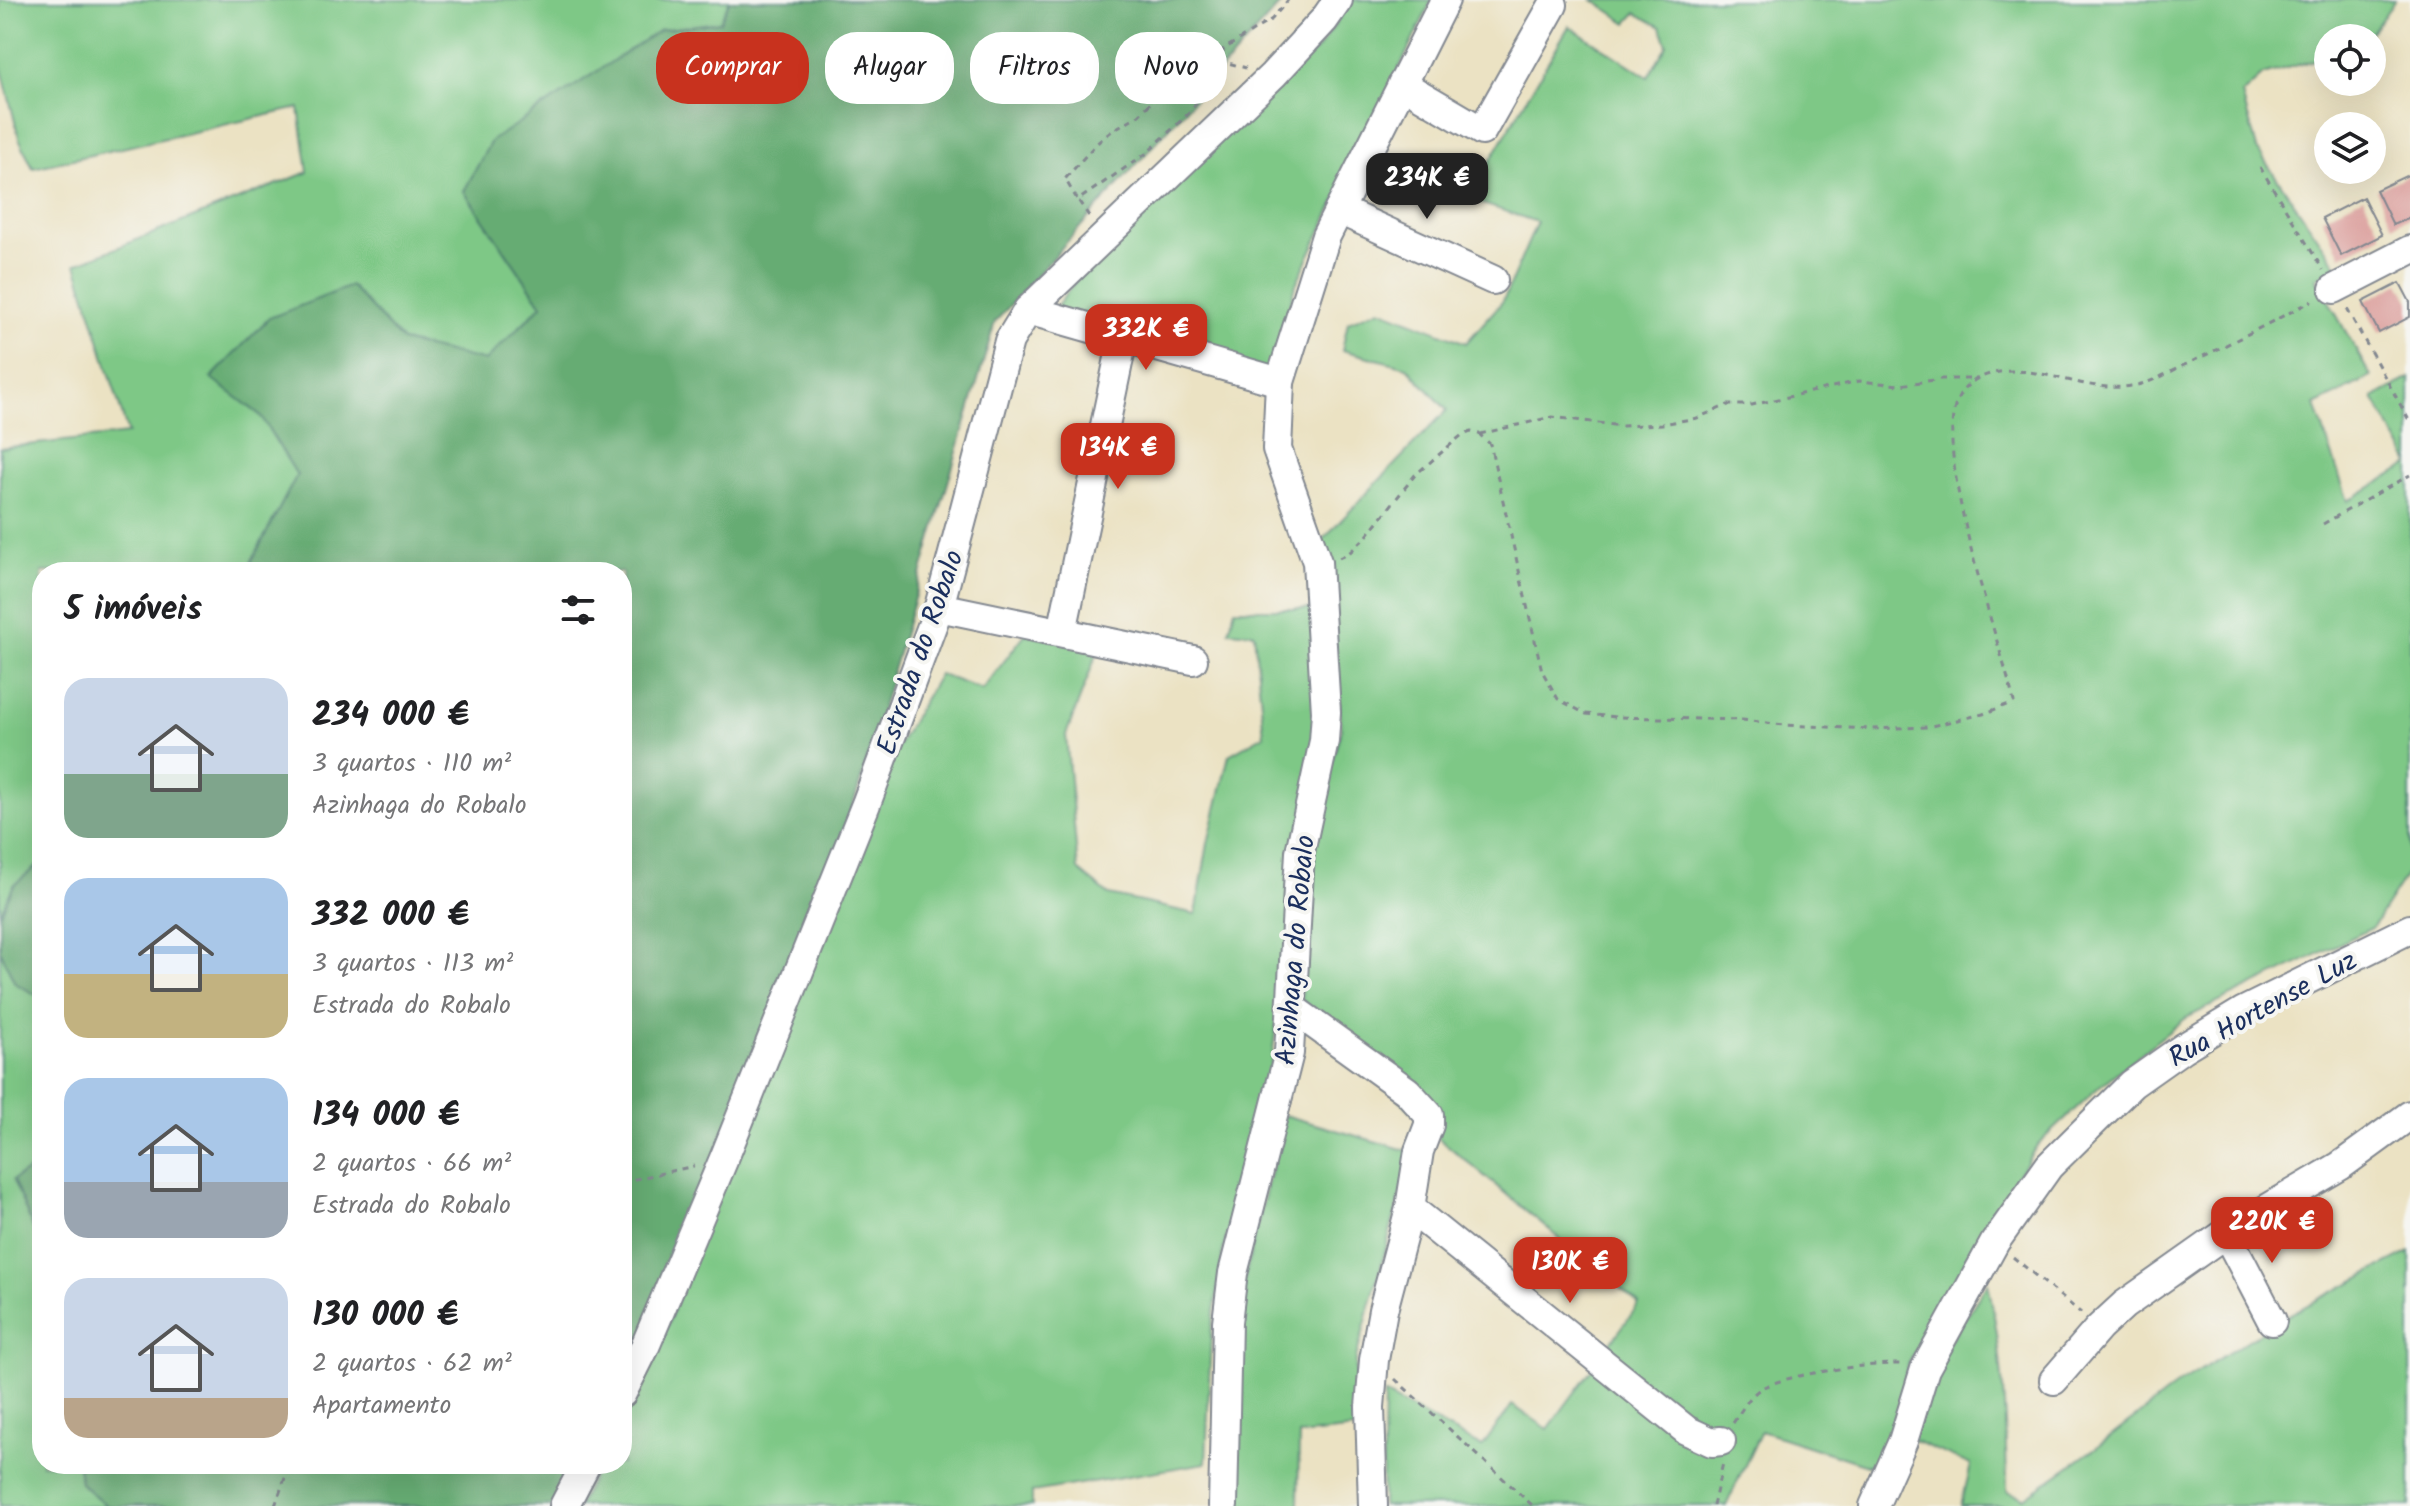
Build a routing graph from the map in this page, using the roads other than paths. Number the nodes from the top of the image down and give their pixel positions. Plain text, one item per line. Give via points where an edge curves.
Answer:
1 (1338, 0) edge
2 (1445, 0) edge
3 (1553, 5) dead end
4 (1402, 84) junction
5 (1339, 210) junction
6 (2410, 250) edge
7 (1493, 280) dead end
8 (2334, 289) road end
9 (1028, 310) junction
10 (1123, 339) junction
11 (1280, 382) junction
12 (939, 607) junction
13 (1062, 632) junction
14 (1193, 660) dead end
15 (2410, 929) edge
16 (1293, 1009) junction
17 (2410, 1115) edge
18 (1410, 1208) junction
19 (2226, 1233) junction
20 (2272, 1321) dead end
21 (632, 1373) edge
22 (2054, 1380) dead end
23 (1721, 1441) road end
24 (581, 1474) edge
25 (564, 1506) edge
26 (1223, 1506) edge
27 (1373, 1506) edge
28 (1874, 1506) edge

1 - 9 street, Estrada do Robalo via 1273,75
2 - 4 street, Azinhaga do Robalo
3 - 4 street via 1482,131
4 - 5 street, Azinhaga do Robalo
5 - 7 street
5 - 11 street, Azinhaga do Robalo
6 - 8 street
9 - 10 street
9 - 12 street, Estrada do Robalo via 1009,341
10 - 11 street
10 - 13 street
11 - 16 street, Azinhaga do Robalo via 1277,449 1317,562 1326,712 1300,852
12 - 13 street
12 - 21 street, Estrada do Robalo via 725,1156
13 - 14 street
15 - 28 street, Rua Hortense Luz via 2244,1011 2183,1048 2132,1084 2049,1166 1995,1242 1925,1369 1903,1441
16 - 18 street via 1407,1091 1429,1115
16 - 26 street, Azinhaga do Robalo via 1289,1053 1233,1273
17 - 19 street via 2340,1166
18 - 23 street via 1675,1422 1700,1439
18 - 27 street via 1374,1360
19 - 20 street
19 - 22 street via 2124,1305
24 - 25 street

